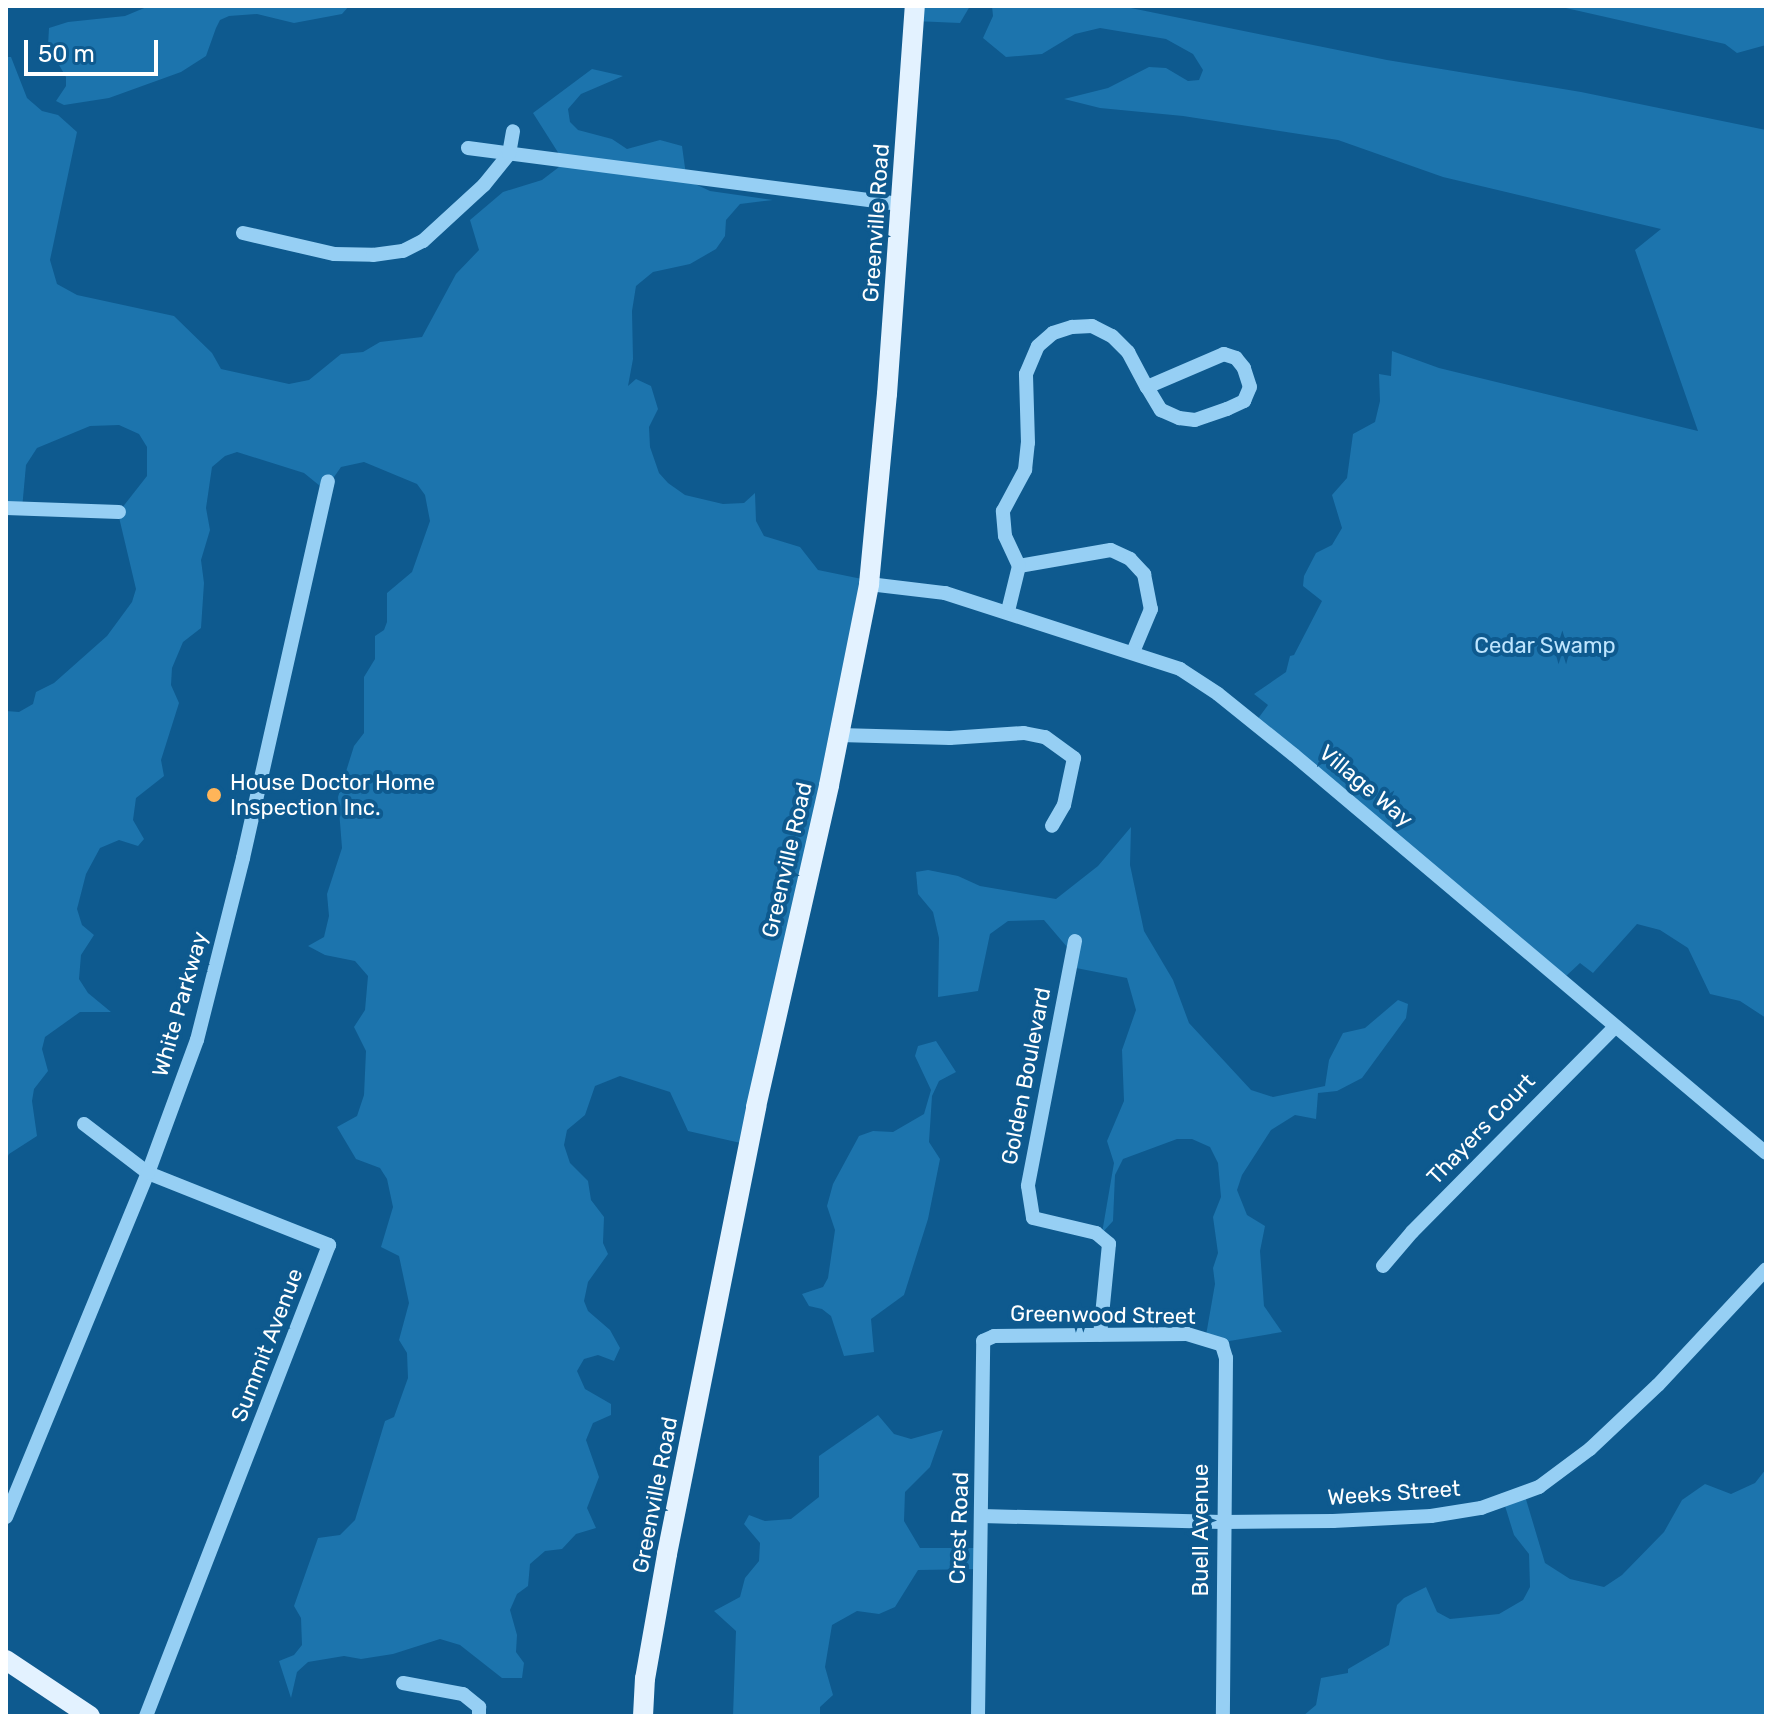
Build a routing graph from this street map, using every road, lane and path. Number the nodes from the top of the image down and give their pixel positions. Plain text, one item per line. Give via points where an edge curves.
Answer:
1 (915, 6) edge
2 (513, 131) dead end
3 (468, 148) dead end
4 (509, 154) junction
5 (901, 204) junction
6 (243, 233) dead end
7 (1147, 387) junction
8 (328, 481) dead end
9 (6, 508) edge
10 (119, 512) dead end
11 (1019, 566) junction
12 (869, 584) junction
13 (1008, 611) junction
14 (1133, 652) junction
15 (839, 735) junction
16 (1052, 826) dead end
17 (1075, 941) dead end
18 (1615, 1027) junction
19 (84, 1124) dead end
20 (1766, 1153) edge
21 (148, 1173) junction
22 (1383, 1266) dead end
23 (1766, 1269) edge
24 (1100, 1335) junction
25 (983, 1341) joint
26 (1222, 1345) joint
27 (981, 1516) junction
28 (6, 1517) edge
29 (1222, 1522) junction
30 (6, 1660) edge
31 (403, 1683) dead end
32 (90, 1716) edge
33 (146, 1716) edge
34 (479, 1716) edge
35 (643, 1716) edge
36 (978, 1716) edge
37 (1223, 1716) edge

1 - 5 main road, Greenville Road
2 - 4 street
3 - 4 street
4 - 5 street
4 - 6 street via 431,234 403,251 334,254
5 - 12 main road, Greenville Road
7 - 7 street via 1161,410 1195,420 1244,401 1250,387 1244,368 1224,354
7 - 11 street via 1128,352 1092,326 1053,333 1038,346 1026,374 1025,470 1003,511 1005,536
8 - 21 street, White Parkway via 201,1025
9 - 10 street
11 - 13 street
11 - 14 street via 1111,550 1130,559 1144,574 1151,609
12 - 13 street, Village Way via 945,593
12 - 15 main road, Greenville Road
13 - 14 street, Village Way
14 - 18 street, Village Way via 1180,669 1218,694
15 - 16 street via 1045,737 1074,758 1064,805
15 - 35 main road, Greenville Road via 756,1107 667,1554
17 - 24 street, Golden Boulevard via 1028,1186 1033,1218 1096,1233 1109,1244
18 - 20 street, Village Way
18 - 22 street, Thayers Court
19 - 21 street, Summit Avenue
21 - 28 street, White Parkway
21 - 33 street, Summit Avenue via 329,1245
23 - 29 street, Weeks Street via 1658,1385 1590,1449 1539,1487 1481,1508 1431,1516
24 - 25 street, Greenwood Street via 994,1336
24 - 26 street, Greenwood Street via 1187,1334
25 - 27 street, Crest Road
26 - 29 street, Buell Avenue
27 - 29 street, Weeks Street
27 - 36 street, Crest Road
29 - 37 street, Buell Avenue
30 - 32 main road
31 - 34 street via 463,1694 479,1707

